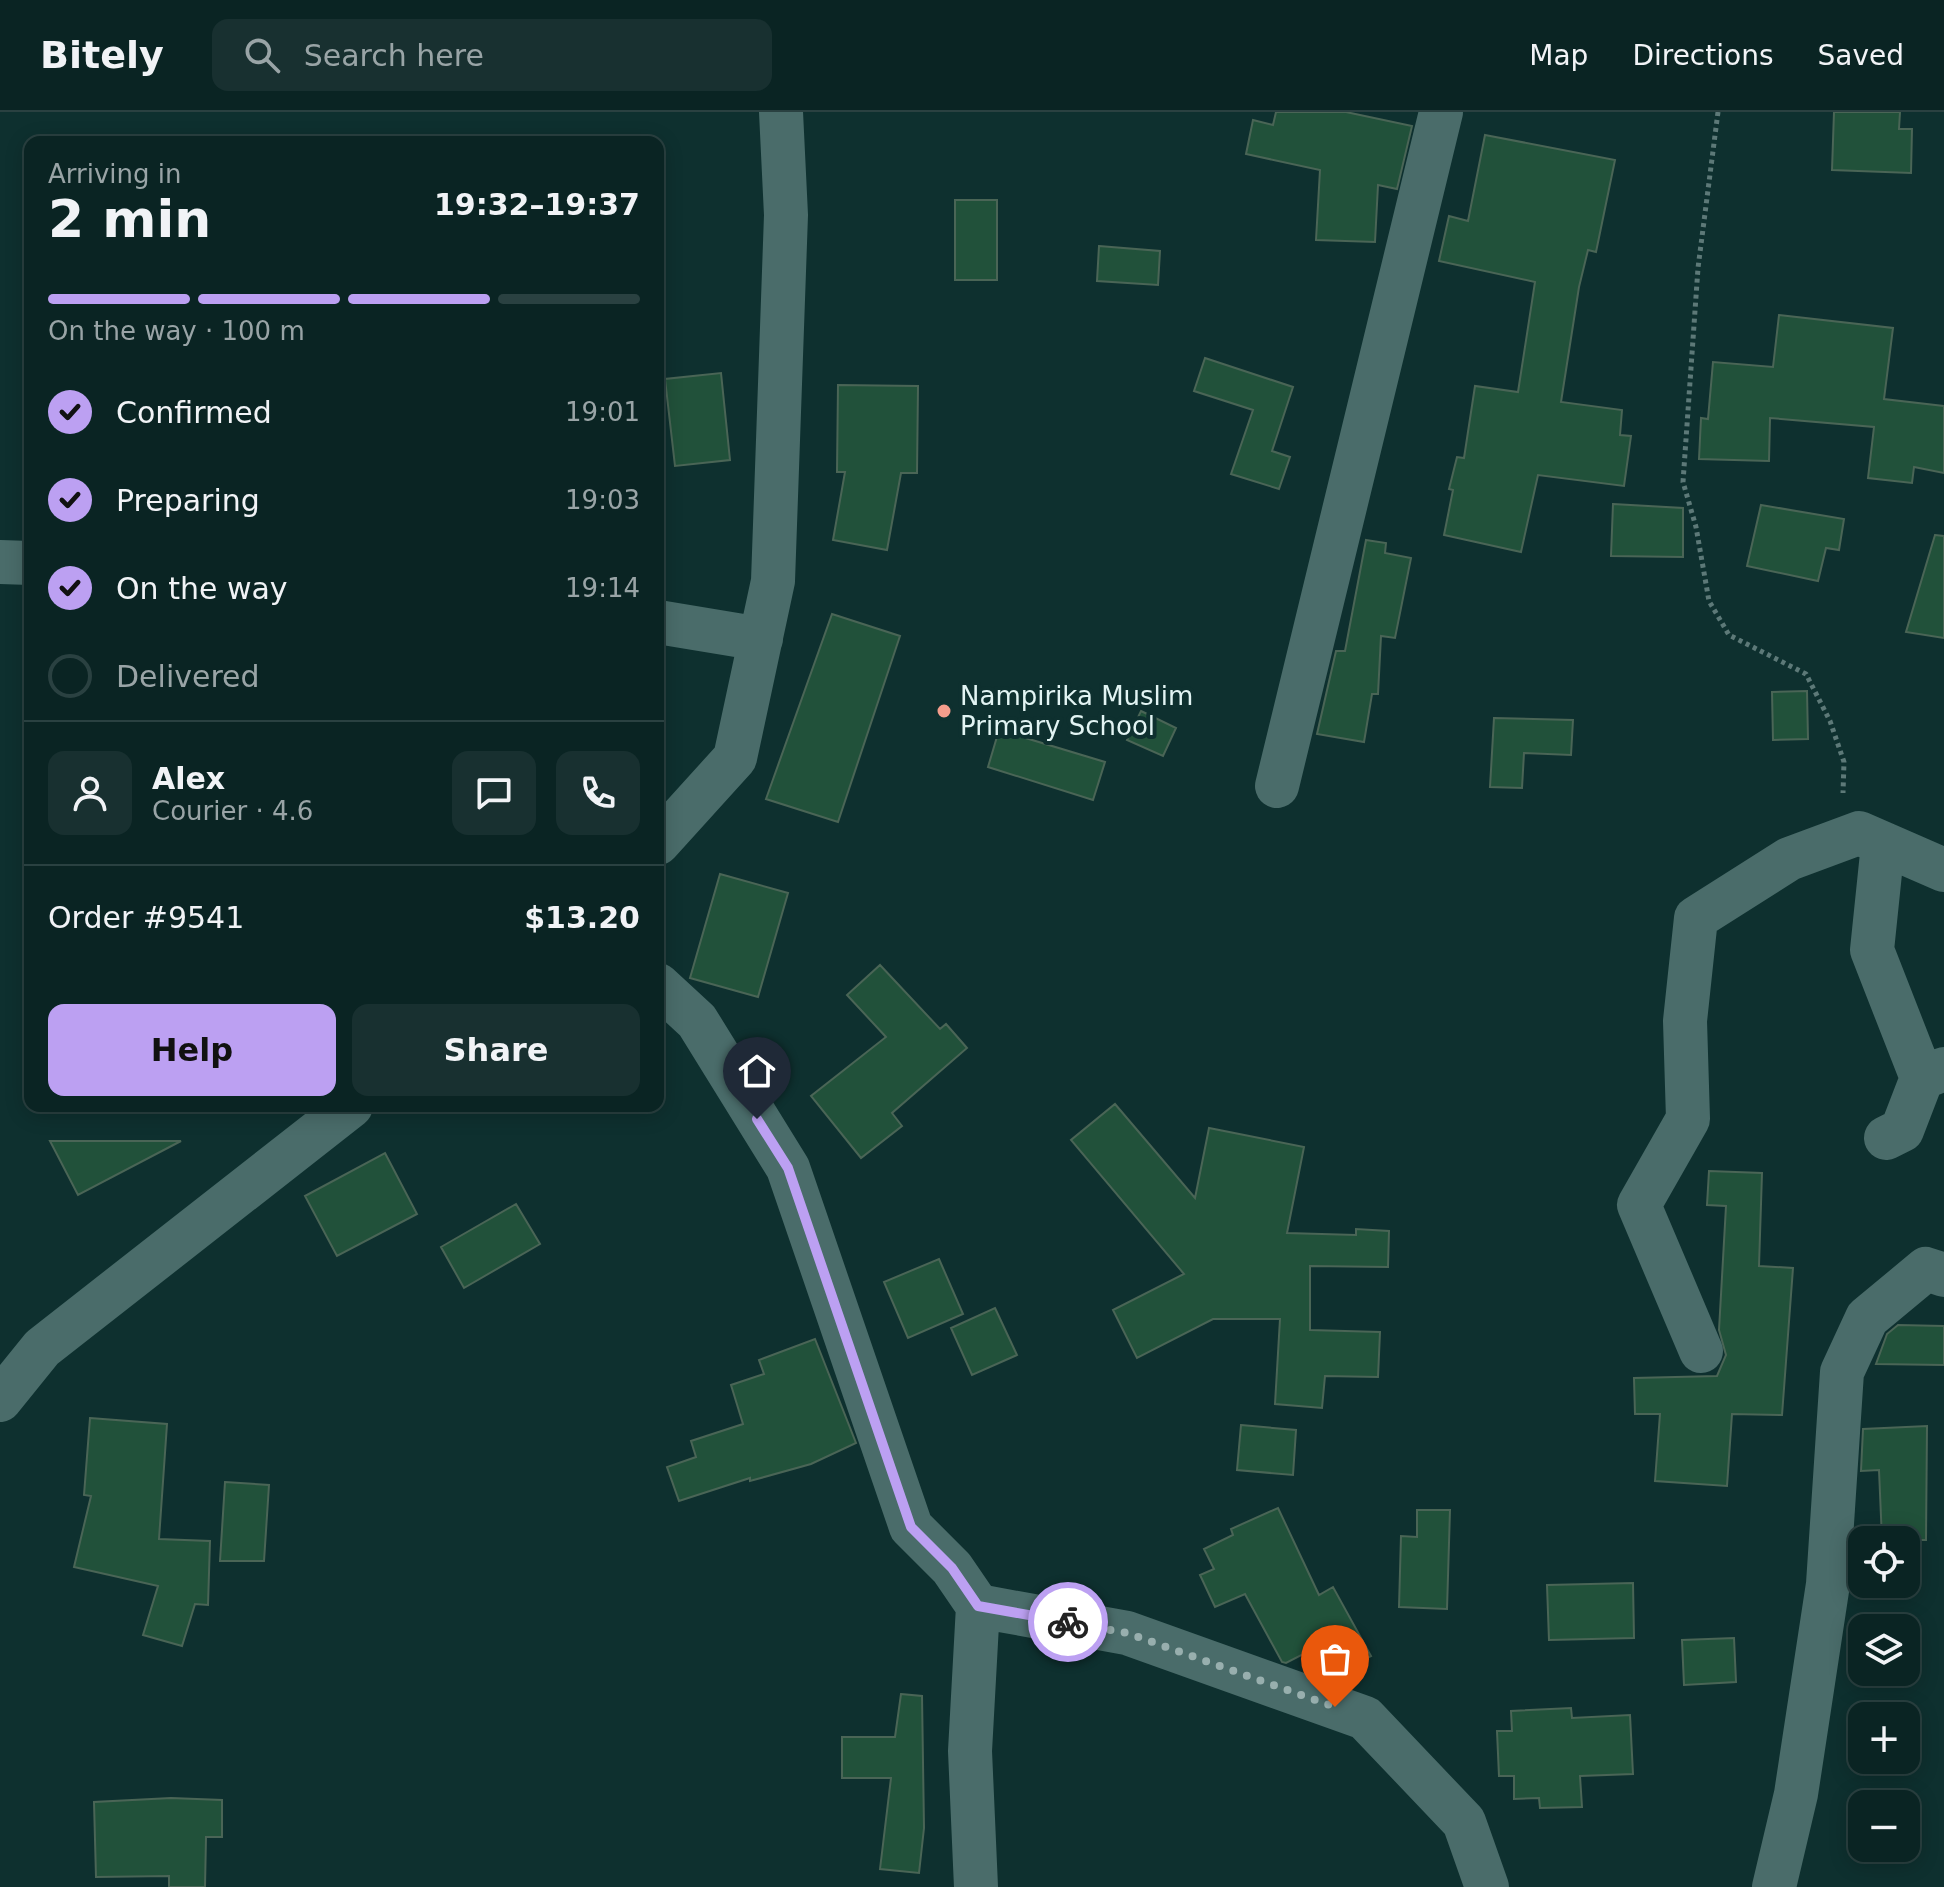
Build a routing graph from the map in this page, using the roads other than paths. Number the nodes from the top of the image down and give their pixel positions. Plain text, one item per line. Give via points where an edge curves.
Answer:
1 (781, 112) edge
2 (1441, 112) edge
3 (0, 562) edge
4 (24, 563) edge
5 (664, 623) edge
6 (761, 639) junction
7 (1277, 786) dead end
8 (664, 836) edge
9 (1883, 844) junction
10 (1944, 870) edge
11 (664, 991) edge
12 (1933, 1074) edge
13 (343, 1112) edge
14 (1886, 1138) dead end
15 (1944, 1275) edge
16 (1701, 1351) dead end
17 (0, 1400) edge
18 (978, 1606) junction
19 (976, 1887) edge
20 (1487, 1887) edge
21 (1774, 1887) edge

1 - 6 street via 786,215 773,581
2 - 7 street
3 - 4 street
5 - 6 street
6 - 8 street via 735,758
9 - 10 street
9 - 12 street via 1872,950
9 - 16 street via 1859,833 1789,859 1696,918 1685,1021 1688,1119 1639,1205
11 - 18 street via 697,1021 788,1168 911,1527 952,1568
12 - 14 street via 1902,1130
13 - 17 street via 42,1348
15 - 21 street via 1926,1269 1867,1318 1842,1372 1828,1584 1796,1794
18 - 19 street via 970,1751
18 - 20 street via 1127,1633 1365,1718 1464,1822

